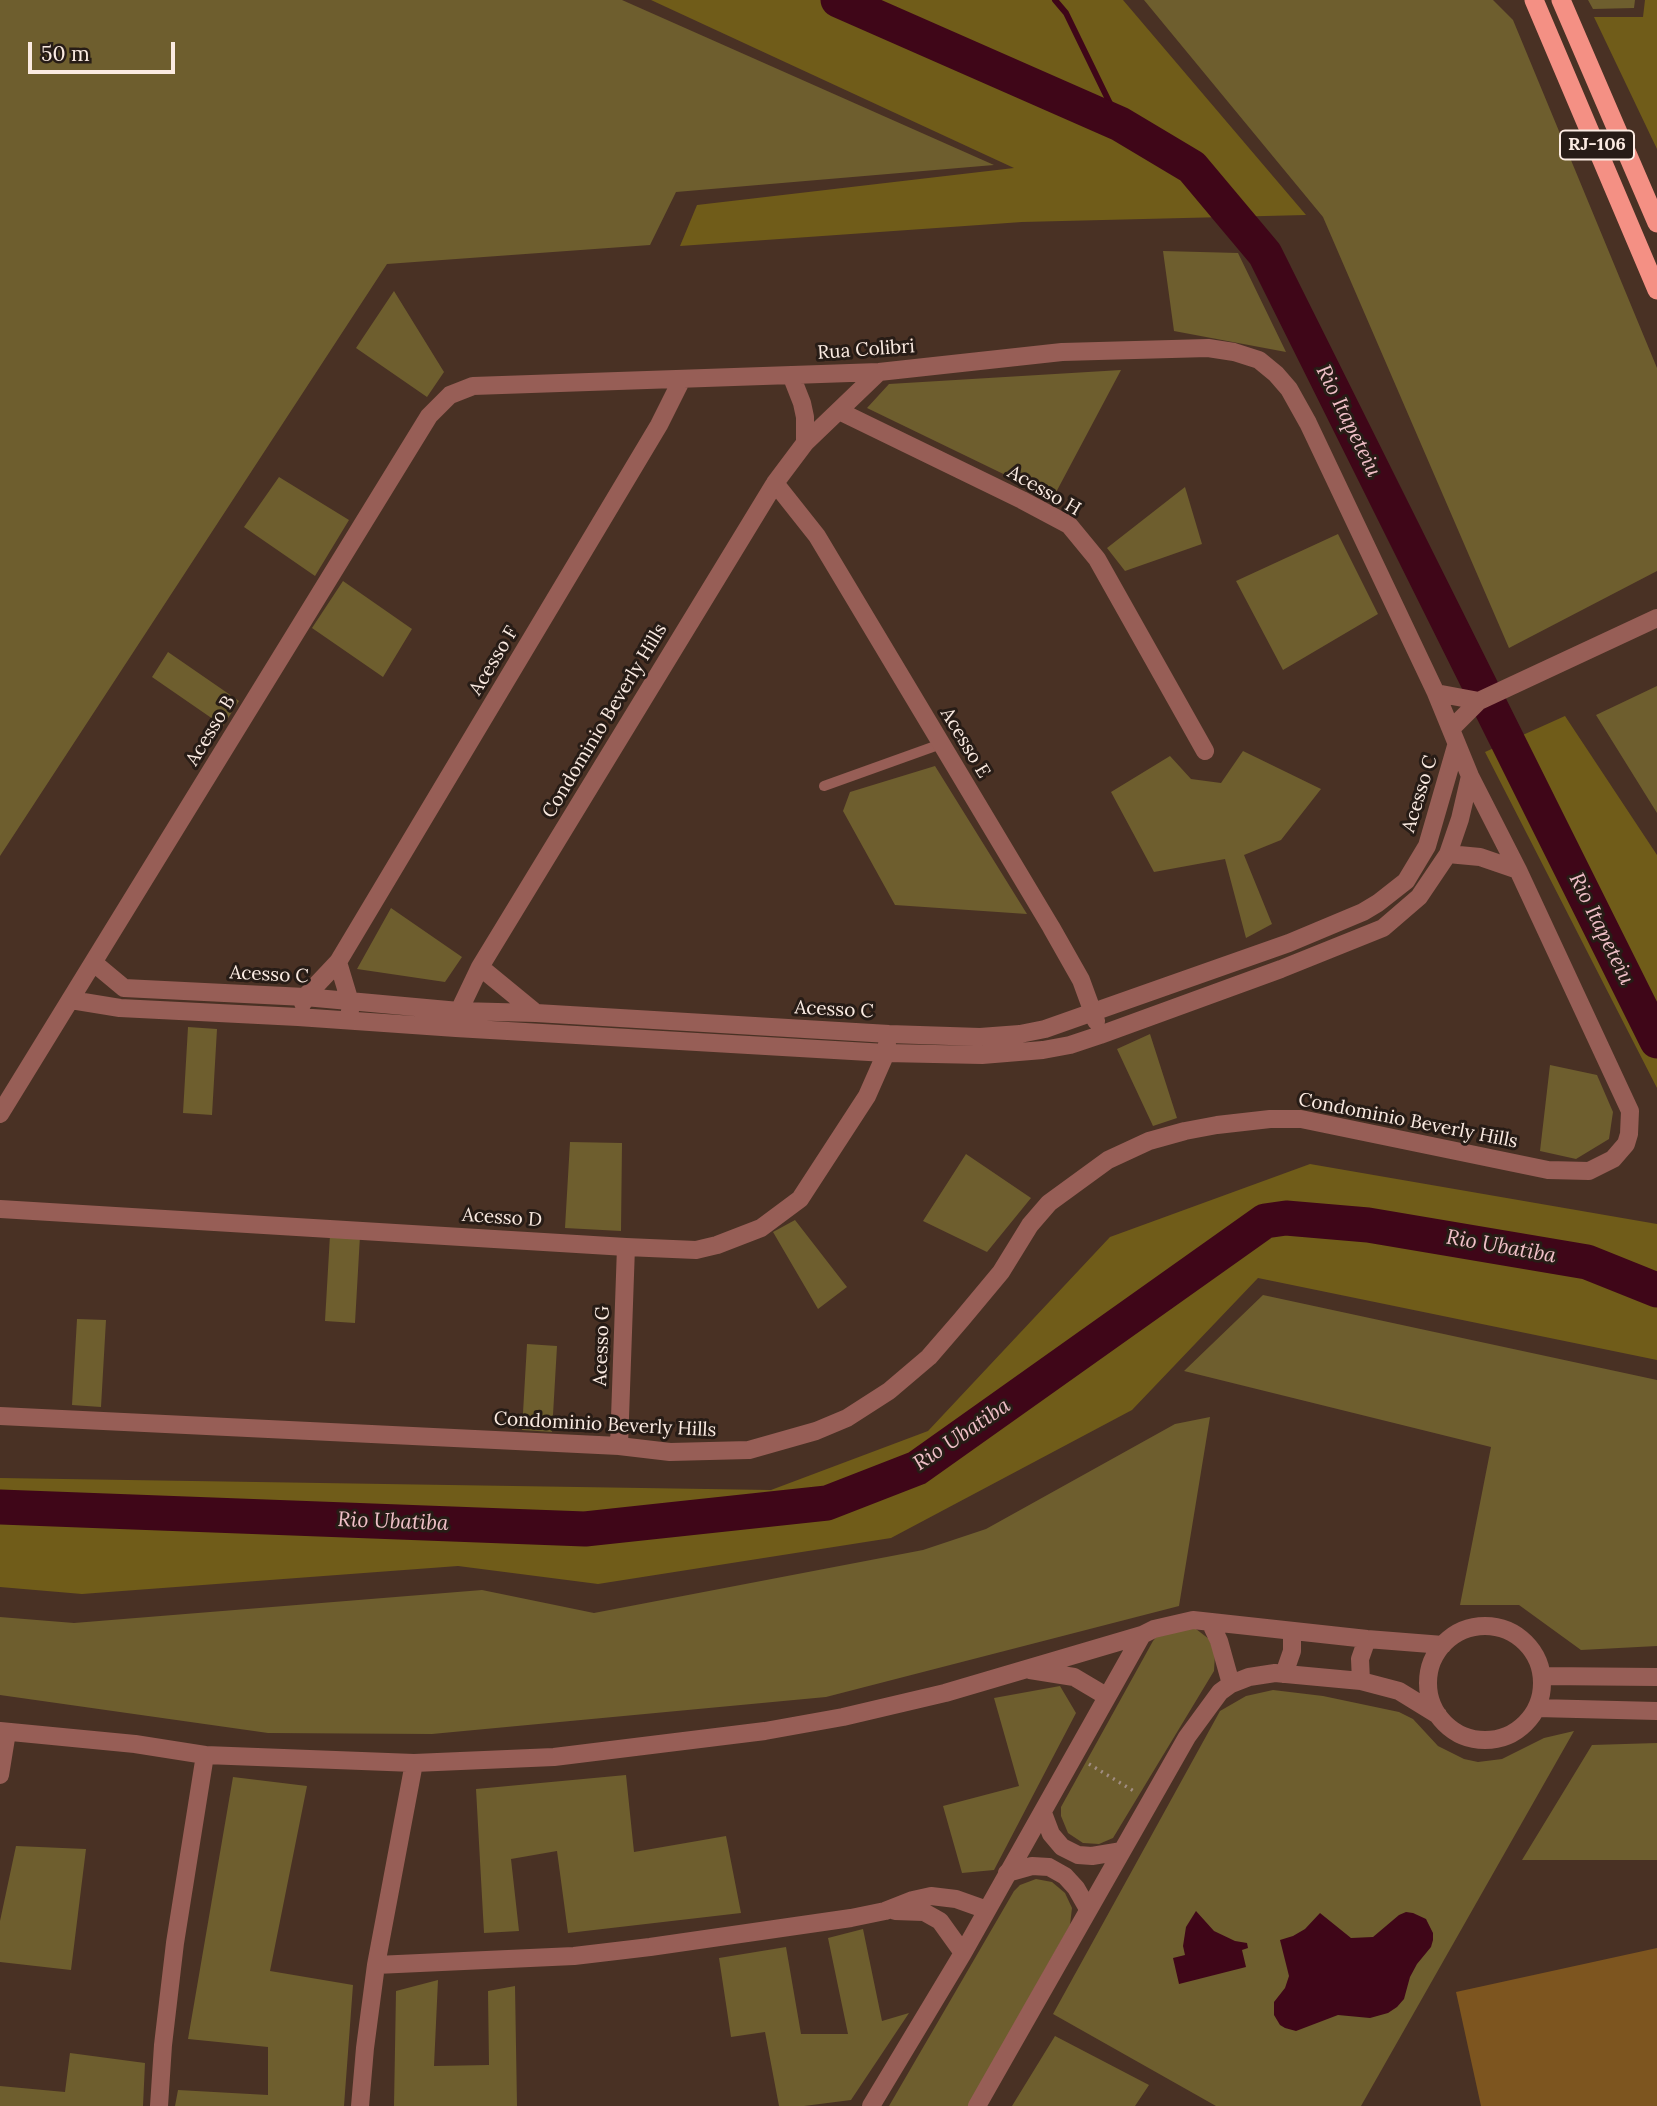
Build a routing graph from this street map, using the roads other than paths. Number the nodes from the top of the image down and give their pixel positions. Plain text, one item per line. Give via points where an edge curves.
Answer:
1 (1535, 0) edge
2 (1562, 0) edge
3 (1657, 223) edge
4 (1657, 290) edge
5 (1259, 360) joint
6 (879, 372) junction
7 (791, 375) junction
8 (682, 379) junction
9 (473, 386) joint
10 (839, 411) junction
11 (805, 443) junction
12 (775, 483) junction
13 (1657, 618) edge
14 (1436, 693) junction
15 (1482, 700) junction
16 (1454, 737) junction
17 (941, 744) junction
18 (1205, 751) dead end
19 (1470, 776) junction
20 (824, 786) dead end
21 (1448, 854) junction
22 (1518, 870) junction
23 (338, 962) junction
24 (94, 963) junction
25 (480, 967) junction
26 (124, 988) junction
27 (305, 998) junction
28 (71, 1000) junction
29 (350, 1002) junction
30 (120, 1008) junction
31 (1094, 1012) junction
32 (536, 1013) junction
33 (298, 1017) junction
34 (458, 1020) junction
35 (349, 1021) junction
36 (890, 1034) junction
37 (1100, 1035) junction
38 (886, 1053) junction
39 (0, 1114) edge
40 (0, 1209) edge
41 (626, 1247) junction
42 (0, 1416) edge
43 (619, 1446) junction
44 (1210, 1622) junction
45 (1292, 1631) junction
46 (1142, 1635) junction
47 (1367, 1639) junction
48 (1443, 1645) junction
49 (1023, 1669) junction
50 (1283, 1674) junction
51 (1542, 1676) junction
52 (1657, 1677) edge
53 (1361, 1681) junction
54 (1231, 1684) junction
55 (1106, 1696) junction
56 (1537, 1708) junction
57 (1657, 1711) edge
58 (1438, 1715) junction
59 (4, 1731) edge
60 (205, 1755) junction
61 (414, 1763) junction
62 (0, 1775) edge
63 (1042, 1813) junction
64 (1122, 1851) junction
65 (1007, 1874) junction
66 (1088, 1909) junction
67 (987, 1910) junction
68 (885, 1911) junction
69 (963, 1953) junction
70 (376, 1965) junction
71 (159, 2106) edge
72 (360, 2106) edge
73 (871, 2106) edge
74 (977, 2106) edge

1 - 4 highway, RJ-106
2 - 3 highway, RJ-106
5 - 6 street, Rua Colibri via 1208,348 1062,352
5 - 14 street, Condominio Beverly Hills via 1289,389 1308,423
6 - 7 street, Rua Colibri
6 - 10 street, Condominio Beverly Hills
7 - 8 street, Rua Colibri
7 - 11 street via 805,417
8 - 9 street, Rua Colibri
8 - 23 street, Acesso F via 659,425
9 - 24 street, Acesso B via 450,395 429,416
10 - 11 street, Condominio Beverly Hills
10 - 18 street, Acesso H via 1069,525 1097,559
11 - 12 street, Condominio Beverly Hills
12 - 17 street, Acesso E via 817,536
12 - 25 street, Condominio Beverly Hills
13 - 15 street
14 - 15 street
14 - 16 street, Condominio Beverly Hills
15 - 16 street
16 - 19 street, Condominio Beverly Hills
16 - 31 street, Acesso C via 1427,846 1406,881 1388,896 1363,912 1289,943
17 - 20 lane
17 - 31 street, Acesso E via 1051,927
19 - 21 street, Acesso C
19 - 22 street, Condominio Beverly Hills
21 - 22 street via 1480,857
21 - 37 street, Acesso C via 1419,897 1383,928
22 - 43 street, Condominio Beverly Hills via 1630,1111 1626,1144 1613,1159 1589,1171 1548,1170 1301,1119 1185,1130 1108,1160 1049,1203 1001,1272 929,1357 847,1418 749,1450 670,1452
23 - 27 street, Acesso F
23 - 29 street
24 - 26 street
24 - 28 street, Acesso B
25 - 32 street
25 - 34 street, Condominio Beverly Hills
26 - 27 street, Acesso C
26 - 30 street
27 - 29 street, Acesso C
27 - 33 street, Acesso F
28 - 30 street, Acesso C
28 - 39 street, Acesso B
29 - 34 street, Acesso C
29 - 35 street
30 - 33 street, Acesso C
31 - 36 street, Acesso C via 1045,1029 998,1036
31 - 37 street, Acesso E
32 - 34 street, Acesso C
32 - 36 street, Acesso C
33 - 35 street, Acesso C
34 - 35 street, Acesso C
34 - 38 street, Acesso C
36 - 38 street, Acesso D
37 - 38 street, Acesso C via 1070,1045 1011,1054
38 - 41 street, Acesso D via 867,1096 800,1199 775,1219 696,1250
40 - 41 street, Acesso D
41 - 43 street, Acesso G
42 - 43 street, Condominio Beverly Hills
44 - 45 street
44 - 46 street via 1171,1624
44 - 54 street
45 - 47 street
45 - 50 street via 1292,1651
46 - 49 street
46 - 55 street
47 - 48 street
47 - 53 street via 1360,1659
48 - 51 street via 1475,1627 1502,1629 1526,1643
48 - 58 street via 1429,1679 1430,1698
49 - 55 street via 1074,1677
49 - 61 street via 945,1693 765,1731 554,1757
50 - 53 street
50 - 54 street
51 - 52 street
51 - 56 street
53 - 58 street via 1398,1691
54 - 64 street via 1213,1700 1187,1737
55 - 63 street
56 - 57 street
56 - 58 street via 1514,1733 1481,1741 1450,1728
59 - 60 street
59 - 62 street
60 - 61 street
60 - 71 street via 175,1943
61 - 70 street
63 - 64 street via 1062,1847 1078,1855
63 - 65 street
64 - 66 street
65 - 66 street via 1032,1866 1049,1867 1065,1876
65 - 67 street
66 - 74 street
67 - 68 street via 931,1896
67 - 69 street
68 - 69 street via 924,1912 940,1921
68 - 70 street via 574,1956
69 - 73 street
70 - 72 street

